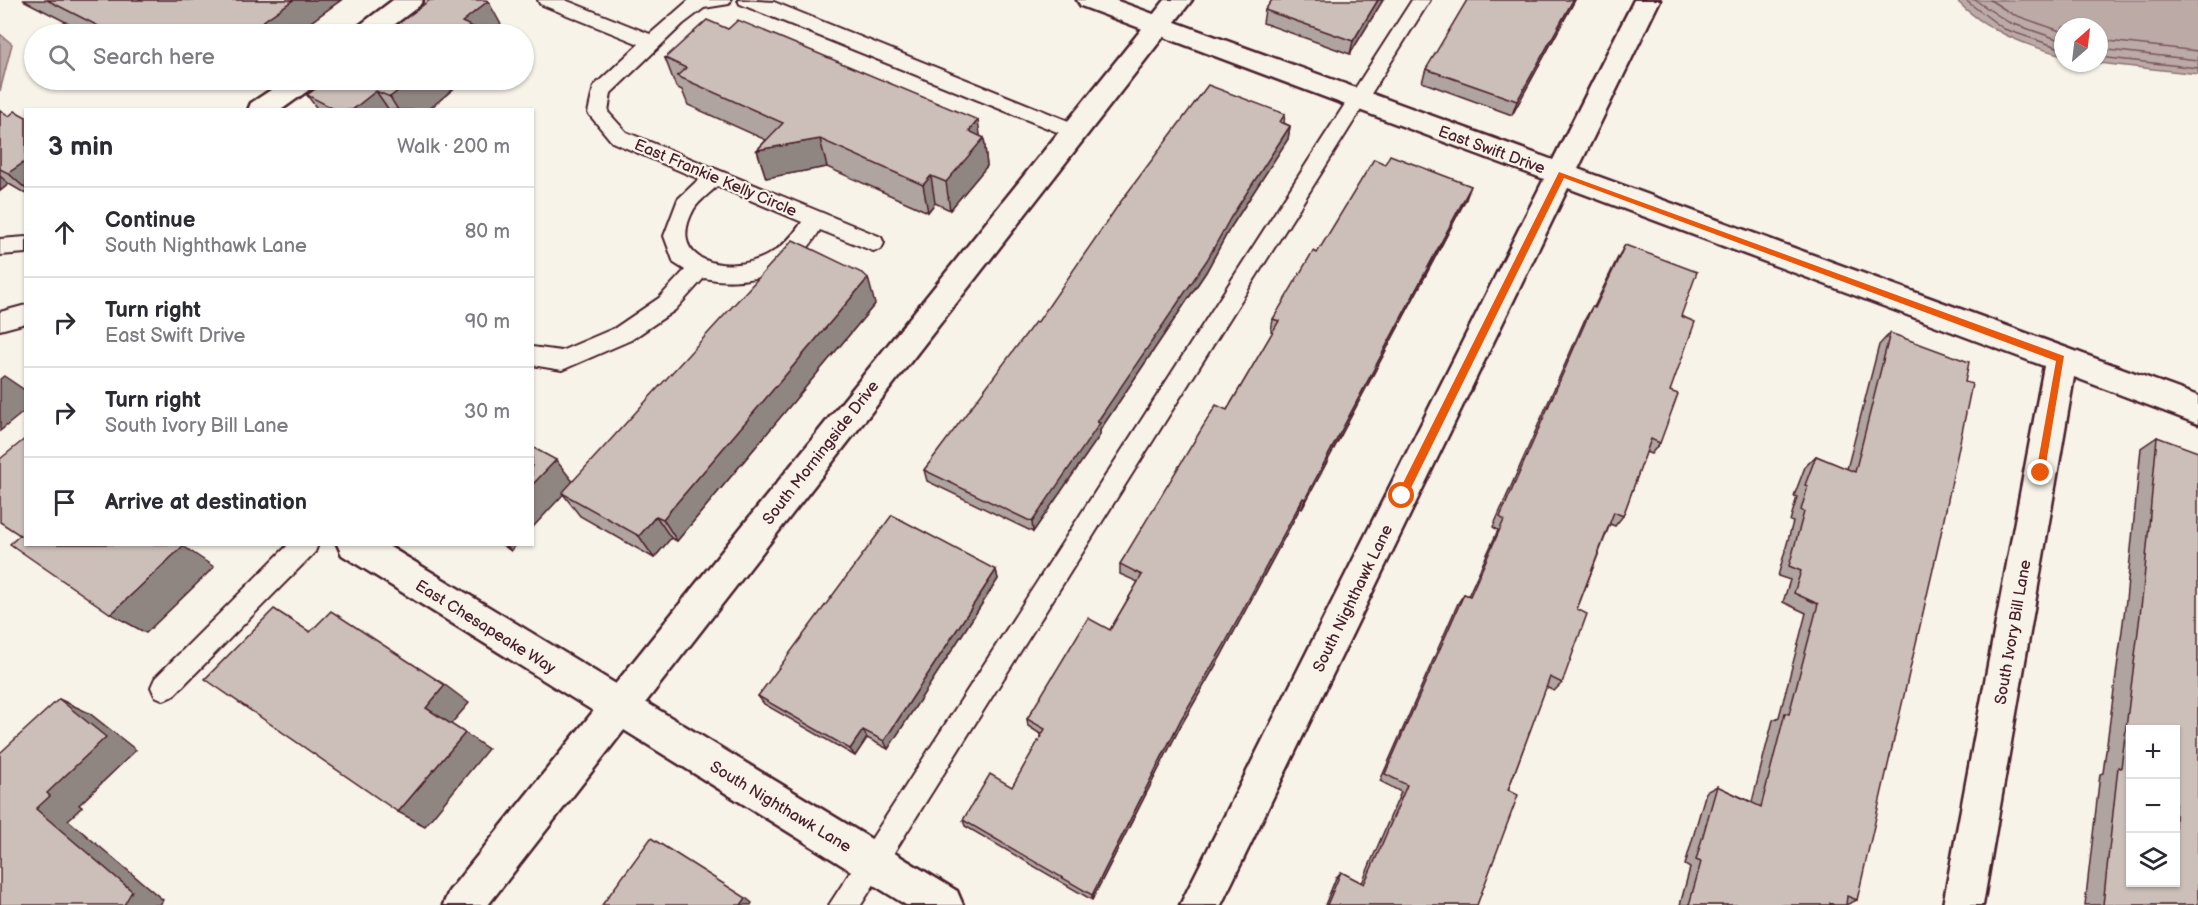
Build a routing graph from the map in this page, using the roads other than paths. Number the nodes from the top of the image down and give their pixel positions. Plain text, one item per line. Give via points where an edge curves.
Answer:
1 (410, 0) edge
2 (547, 0) edge
3 (722, 0) edge
4 (747, 0) edge
5 (1090, 0) edge
6 (1179, 0) edge
7 (1421, 0) edge
8 (1647, 0) edge
9 (378, 24) edge
10 (1158, 25) junction
11 (652, 42) junction
12 (290, 90) edge
13 (1358, 99) junction
14 (264, 108) edge
15 (1074, 131) junction
16 (1562, 174) junction
17 (713, 177) junction
18 (817, 219) junction
19 (873, 243) dead end
20 (24, 245) edge
21 (0, 247) edge
22 (700, 269) junction
23 (24, 315) edge
24 (0, 321) edge
25 (534, 356) edge
26 (2061, 359) junction
27 (2198, 410) edge
28 (304, 546) edge
29 (357, 546) edge
30 (164, 687) dead end
31 (619, 707) junction
32 (872, 861) junction
33 (463, 905) edge
34 (844, 905) edge
35 (943, 905) edge
36 (1200, 905) edge
37 (1963, 905) edge

1 - 9 street
2 - 11 lane
3 - 11 lane, East Frankie Kelly Circle via 699,2
4 - 15 lane
5 - 10 street, East Swift Drive
6 - 10 street, South Morningside Drive
7 - 13 lane
8 - 16 street, South Nighthawk Lane
10 - 13 street, East Swift Drive
10 - 15 street, South Morningside Drive
11 - 17 lane, East Frankie Kelly Circle via 601,91 597,113 619,137
12 - 14 street
13 - 16 street, East Swift Drive
13 - 32 lane
15 - 31 street, South Morningside Drive
16 - 26 street, East Swift Drive
16 - 36 street, South Nighthawk Lane
17 - 18 lane, East Frankie Kelly Circle
17 - 22 lane via 685,206 675,236 682,257
18 - 19 lane, East Frankie Kelly Circle
18 - 22 lane via 794,248 775,261 749,271 717,274
20 - 21 lane
22 - 25 lane via 667,304 623,334 562,361
23 - 24 lane
26 - 27 street, East Swift Drive
26 - 37 street, South Ivory Bill Lane
28 - 30 lane
29 - 31 street, East Chesapeake Way
31 - 32 street, South Nighthawk Lane
31 - 33 street, South Morningside Drive
32 - 34 lane
32 - 35 street, South Nighthawk Lane

